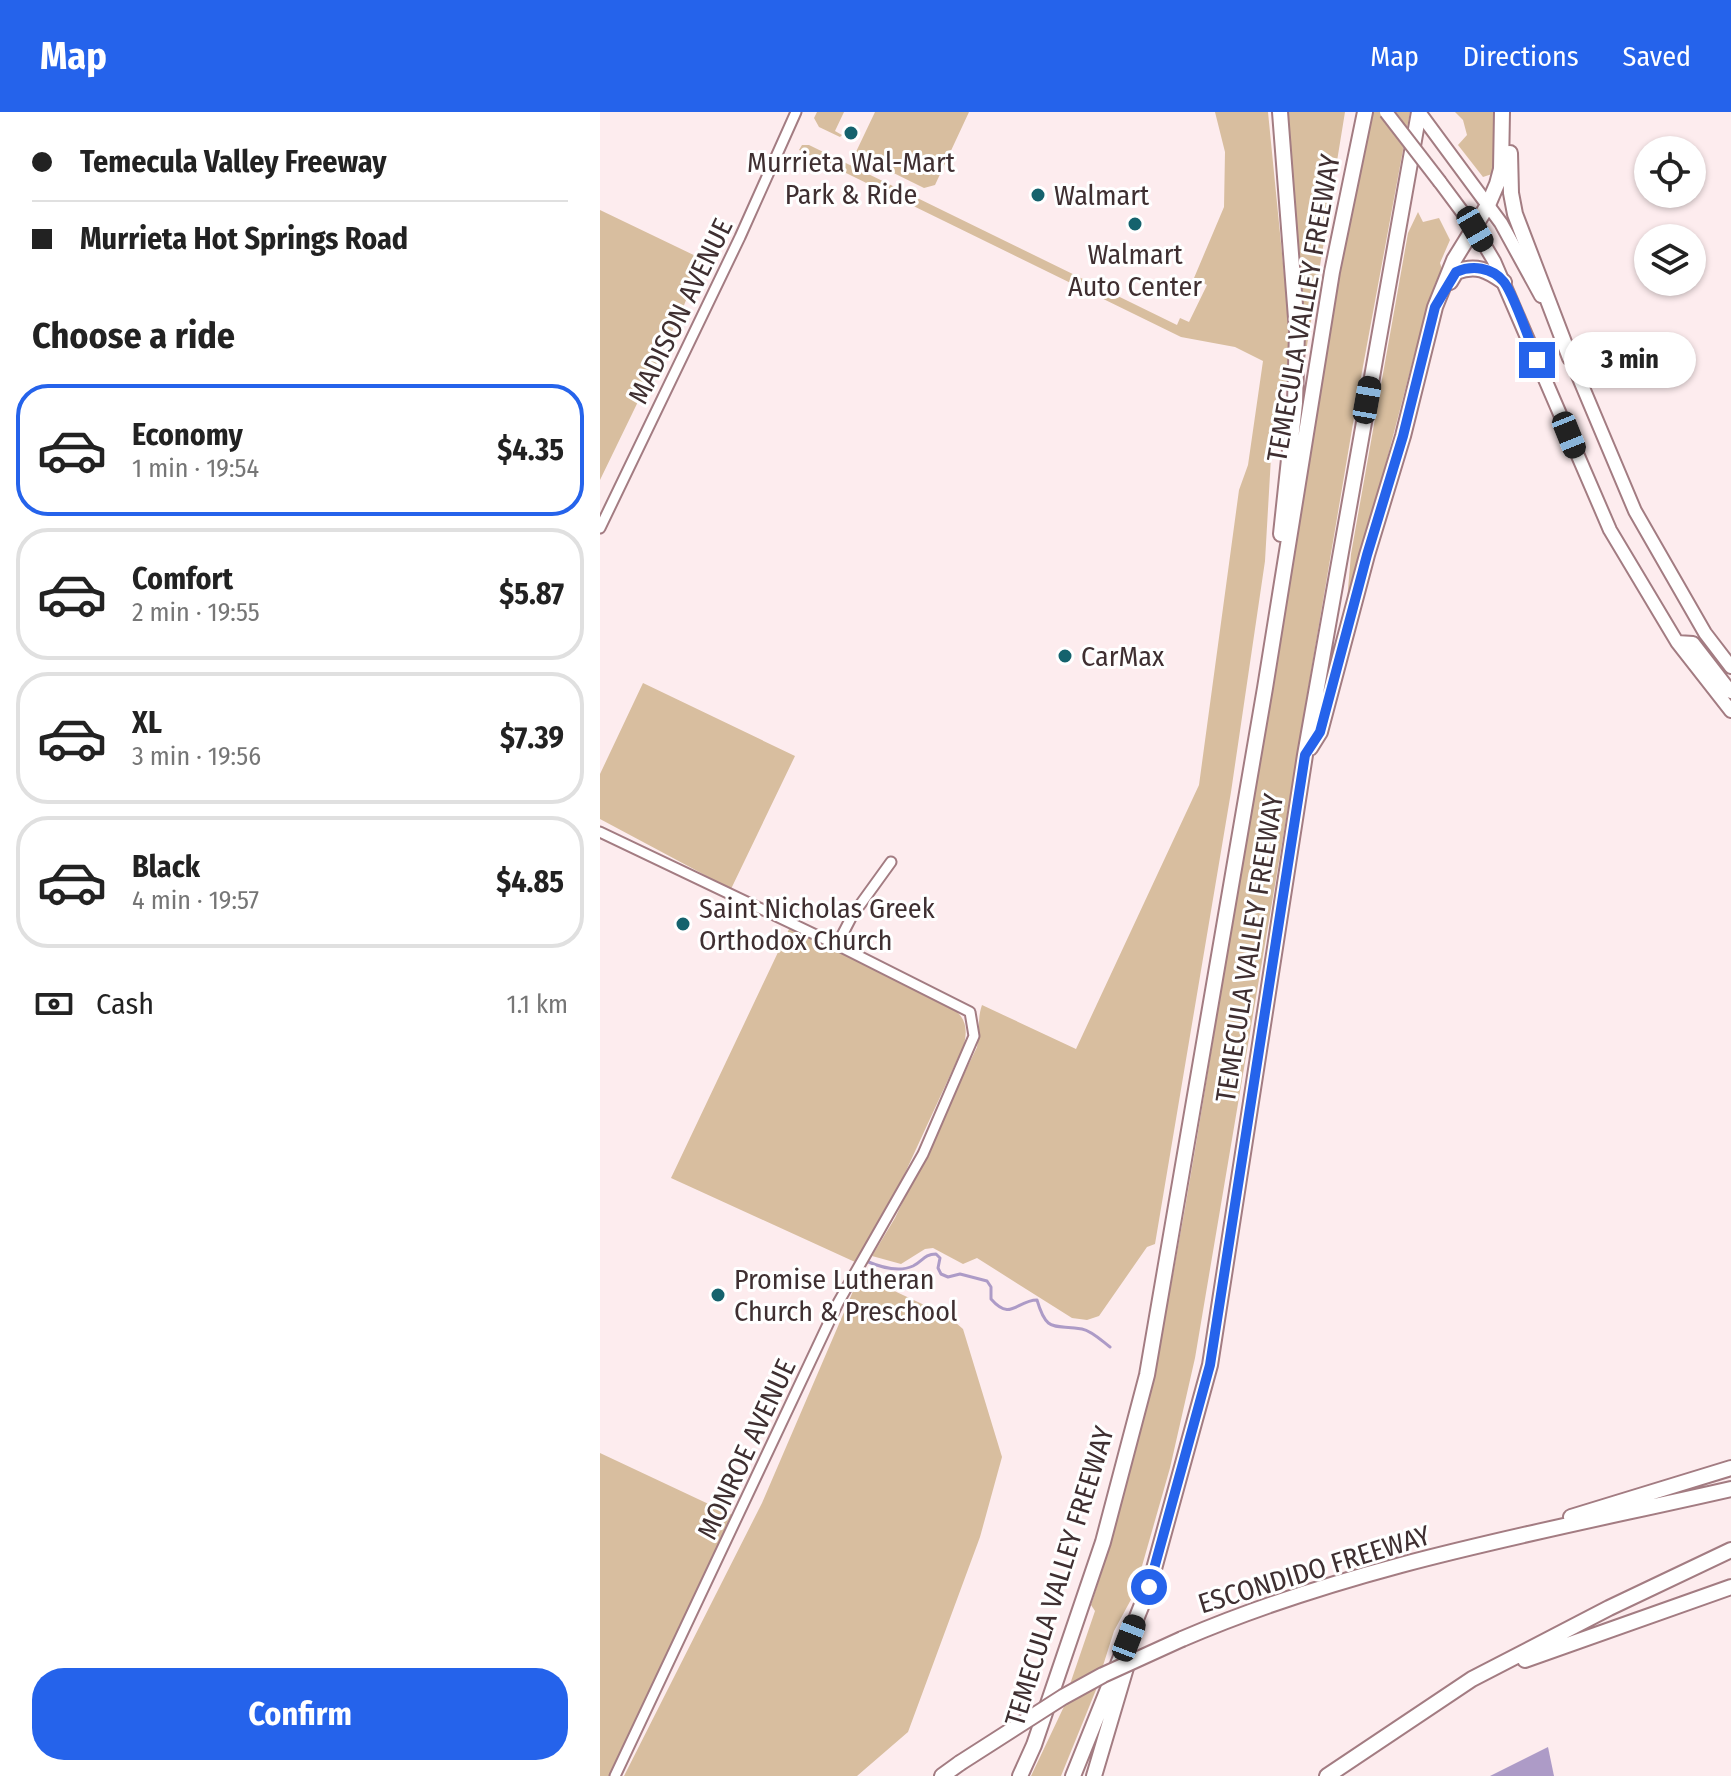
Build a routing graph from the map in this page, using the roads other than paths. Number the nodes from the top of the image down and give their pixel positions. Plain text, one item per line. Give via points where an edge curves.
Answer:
1 (796, 112) edge
2 (1280, 112) edge
3 (1358, 112) edge
4 (1365, 112) edge
5 (1386, 112) edge
6 (1419, 112) edge
7 (1505, 112) edge
8 (1488, 205) junction
9 (1475, 229) junction
10 (1332, 272) junction
11 (1504, 282) junction
12 (1435, 307) junction
13 (1570, 358) junction
14 (600, 528) edge
15 (1677, 642) junction
16 (1731, 667) edge
17 (1265, 688) junction
18 (1731, 692) edge
19 (1731, 711) edge
20 (1305, 755) junction
21 (600, 832) edge
22 (891, 862) dead end
23 (837, 945) junction
24 (1731, 1468) edge
25 (1731, 1489) edge
26 (1731, 1550) edge
27 (1456, 1552) junction
28 (1149, 1587) junction
29 (1731, 1587) edge
30 (1472, 1679) junction
31 (615, 1776) edge
32 (942, 1776) edge
33 (1020, 1776) edge
34 (1073, 1776) edge
35 (1094, 1776) edge
36 (1327, 1776) edge

1 - 14 street, MADISON AVENUE
2 - 17 highway via 1297,331 1295,403
3 - 10 highway
4 - 10 highway, TEMECULA VALLEY FREEWAY
5 - 9 main road, bridge
6 - 8 main road
6 - 20 highway, TEMECULA VALLEY FREEWAY
7 - 8 highway via 1501,169
7 - 13 highway via 1515,214
8 - 9 highway
8 - 13 main road via 1526,267
9 - 11 main road
9 - 12 highway via 1454,260
10 - 17 highway, TEMECULA VALLEY FREEWAY
11 - 12 highway via 1483,269 1464,268 1456,272
11 - 15 main road via 1610,530
12 - 20 highway via 1320,732
13 - 16 main road via 1635,511 1705,633
15 - 18 main road via 1693,643
15 - 19 main road
17 - 33 highway, TEMECULA VALLEY FREEWAY via 1147,1375 1103,1542
20 - 28 highway, TEMECULA VALLEY FREEWAY via 1210,1365
21 - 23 street
22 - 23 street
23 - 31 street, MONROE AVENUE via 970,1012 974,1036 923,1154 838,1303
24 - 27 highway
25 - 27 highway, ESCONDIDO FREEWAY
26 - 30 highway
27 - 32 highway, ESCONDIDO FREEWAY, bridge via 1226,1619 1063,1697
28 - 34 highway, TEMECULA VALLEY FREEWAY
28 - 35 highway
29 - 30 highway
30 - 36 highway

